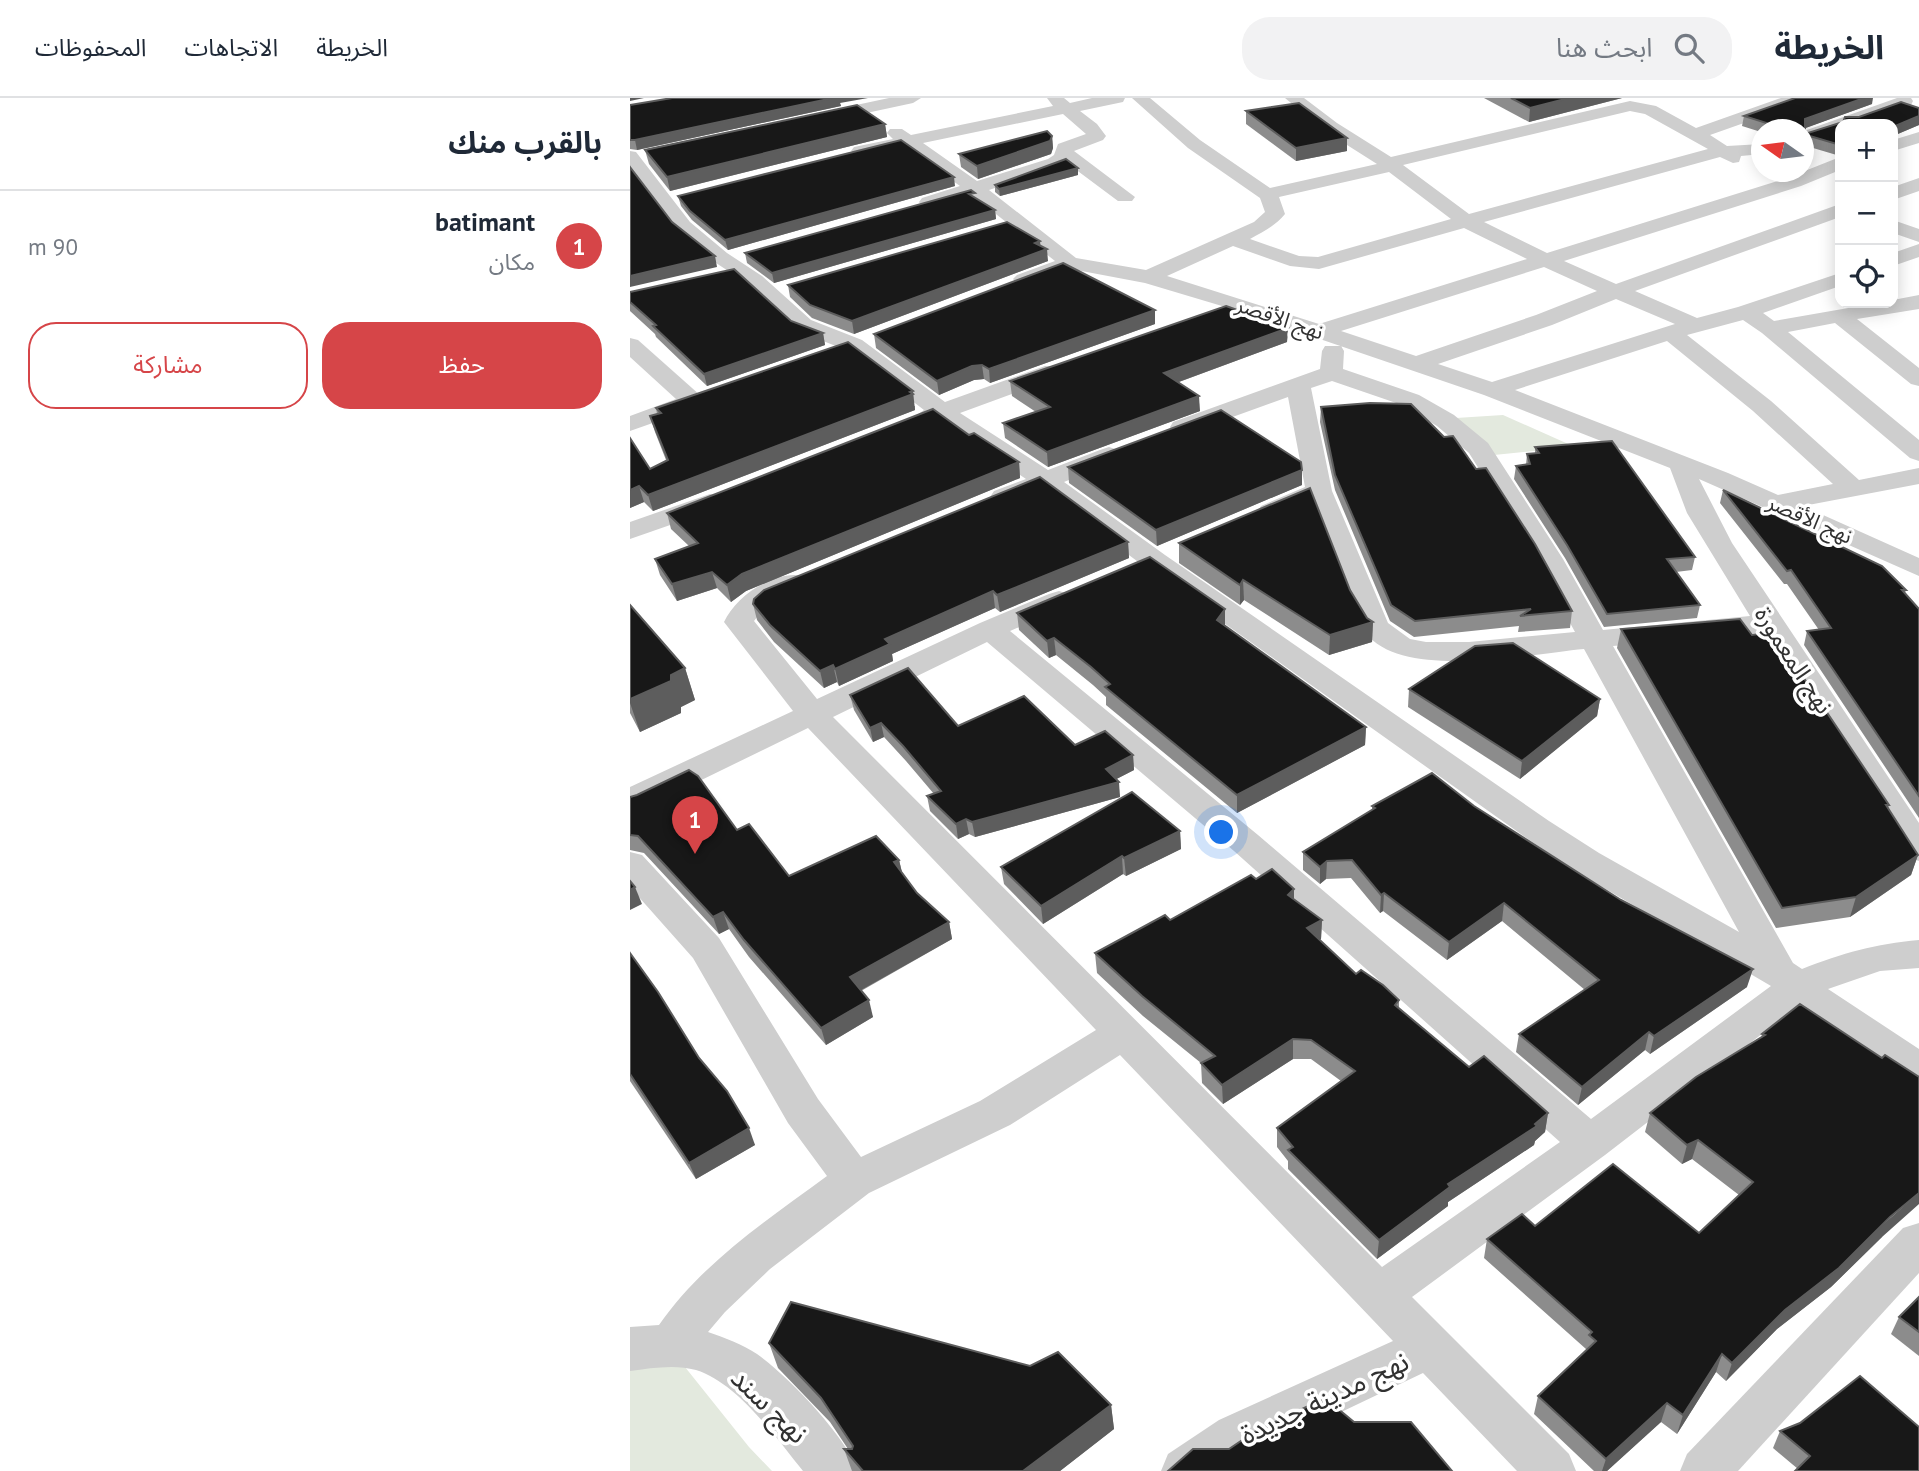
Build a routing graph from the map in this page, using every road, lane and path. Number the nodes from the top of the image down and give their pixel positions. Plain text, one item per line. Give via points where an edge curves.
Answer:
1 (913, 98) edge
2 (1117, 98) edge
3 (1140, 98) edge
4 (1293, 98) edge
5 (1797, 98) edge
6 (1906, 101) edge
7 (855, 103) edge
8 (1059, 103) edge
9 (808, 120) edge
10 (1814, 133) edge
11 (1695, 134) junction
12 (1919, 137) edge
13 (905, 140) junction
14 (1898, 144) edge
15 (1751, 150) edge
16 (1063, 151) junction
17 (1720, 152) junction
18 (838, 157) edge
19 (636, 164) edge
20 (1390, 165) junction
21 (1751, 165) edge
22 (1835, 165) edge
23 (1814, 174) edge
24 (1794, 182) joint
25 (1919, 184) edge
26 (976, 189) junction
27 (1898, 192) edge
28 (1267, 194) junction
29 (1125, 197) dead end
30 (1835, 198) edge
31 (909, 208) edge
32 (1835, 212) edge
33 (1464, 220) junction
34 (1016, 222) junction
35 (1898, 228) edge
36 (992, 229) edge
37 (1919, 236) edge
38 (1231, 239) junction
39 (1919, 250) edge
40 (1898, 258) edge
41 (1548, 261) junction
42 (1070, 263) junction
43 (1148, 276) junction
44 (1835, 281) edge
45 (794, 287) edge
46 (1001, 288) edge
47 (1616, 291) junction
48 (769, 294) junction
49 (1240, 304) junction
50 (1916, 305) edge
51 (1746, 312) junction
52 (1839, 316) junction
53 (1201, 318) edge
54 (1695, 325) junction
55 (1770, 328) junction
56 (1327, 333) junction
57 (1671, 333) junction
58 (866, 340) junction
59 (630, 345) edge
60 (817, 358) edge
61 (1416, 364) junction
62 (1071, 365) edge
63 (1331, 373) junction
64 (1919, 379) edge
65 (1298, 384) junction
66 (1492, 390) junction
67 (717, 393) edge
68 (692, 401) junction
69 (941, 411) junction
70 (630, 424) edge
71 (903, 426) edge
72 (1919, 453) edge
73 (1682, 465) junction
74 (1919, 476) edge
75 (1045, 480) junction
76 (1854, 489) junction
77 (1319, 491) junction
78 (737, 492) edge
79 (1776, 503) junction
80 (971, 510) edge
81 (1244, 523) edge
82 (630, 531) edge
83 (1919, 568) edge
84 (821, 571) edge
85 (1079, 592) edge
86 (1769, 624) junction
87 (990, 629) junction
88 (1592, 641) junction
89 (812, 714) junction
90 (630, 800) edge
91 (1919, 849) edge
92 (630, 864) edge
93 (1919, 954) edge
94 (1789, 979) junction
95 (1123, 1033) junction
96 (1919, 1069) edge
97 (1590, 1143) junction
98 (855, 1180) junction
99 (1919, 1242) edge
100 (1378, 1296) junction
101 (1429, 1347) junction
102 (667, 1348) edge
103 (834, 1471) edge
104 (1186, 1471) edge
105 (1551, 1471) edge
106 (1705, 1471) edge

1 - 7 street
2 - 8 street
3 - 28 street via 1194,144
4 - 20 street
5 - 11 street
6 - 10 street
7 - 9 street
7 - 13 street
8 - 13 street
8 - 16 street via 1097,136
11 - 17 street
11 - 20 street via 1642,107 1617,107
12 - 14 street
13 - 18 street
13 - 26 street
15 - 17 street
16 - 26 street via 1059,160
16 - 29 street
17 - 21 street
17 - 33 street
19 - 48 street via 671,199 683,226
20 - 28 street
20 - 33 street
22 - 23 street
24 - 30 street
24 - 41 street
25 - 27 street
26 - 31 street
26 - 34 street
28 - 38 street via 1275,214
32 - 47 street
33 - 38 street via 1319,263 1297,262
33 - 41 street
34 - 36 street
34 - 42 street
35 - 37 street
38 - 43 street
39 - 40 street
41 - 47 street
41 - 56 street
42 - 43 street, نهج الأقصر
42 - 46 street, نهج الأقصر
43 - 49 street, نهج الأقصر
44 - 51 street
45 - 48 street
47 - 54 street
47 - 61 street
48 - 58 street via 803,325
49 - 53 street
49 - 56 street, نهج الأقصر
50 - 52 street
51 - 54 street
51 - 55 street
52 - 55 street
52 - 64 street
54 - 57 street
55 - 72 street
56 - 61 street, نهج الأقصر
56 - 63 street
57 - 66 street
57 - 76 street
58 - 60 street
58 - 69 street
59 - 68 street
61 - 66 street, نهج الأقصر
62 - 69 street
63 - 65 street
63 - 88 street via 1404,395 1463,433 1479,449 1549,559
65 - 75 street
65 - 77 street
66 - 73 street, نهج الأقصر
67 - 68 street
68 - 70 street
69 - 71 street
69 - 75 street
73 - 79 street, نهج الأقصر
73 - 86 street, نهج المعمورة via 1702,515
74 - 76 street
75 - 80 street
75 - 94 street via 1537,830
76 - 79 street
77 - 81 street
77 - 88 street via 1369,616 1378,631 1400,646 1436,653
78 - 82 street
79 - 83 street, نهج الأقصر
84 - 89 street via 757,599 743,610 739,622
85 - 87 street
86 - 88 street
86 - 91 street, نهج المعمورة
87 - 89 street
87 - 97 street via 1257,852
88 - 94 street
89 - 90 street
89 - 95 street
92 - 98 street via 706,948 803,1111
93 - 94 street via 1881,957
94 - 96 street
94 - 97 street
95 - 98 street via 995,1113
95 - 100 street
97 - 100 street
98 - 102 street via 714,1289
99 - 106 street
100 - 101 street
101 - 104 street, نهج مدينة جديدة via 1236,1437
101 - 105 street
102 - 103 street, نهج سند via 730,1363 760,1387

